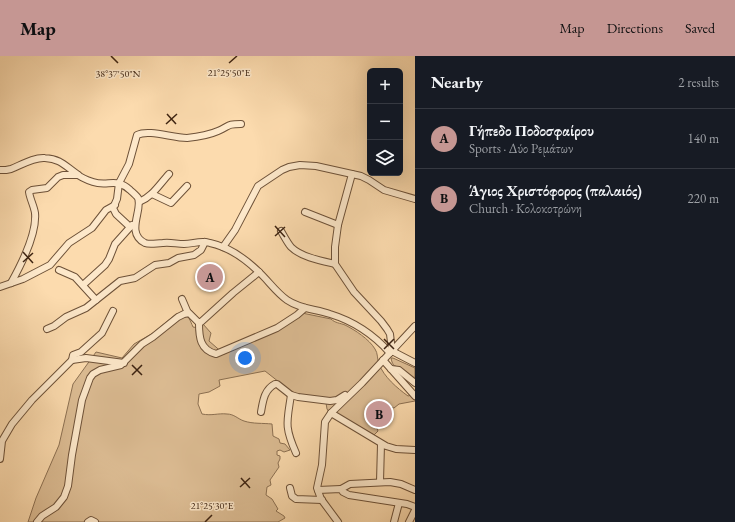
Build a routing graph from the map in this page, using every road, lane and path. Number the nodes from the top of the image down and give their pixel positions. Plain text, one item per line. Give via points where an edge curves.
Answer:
1 (241, 124) dead end
2 (0, 170) edge
3 (169, 174) dead end
4 (352, 174) junction
5 (78, 175) junction
6 (118, 183) junction
7 (187, 186) dead end
8 (152, 194) junction
9 (415, 199) edge
10 (139, 202) junction
11 (115, 205) junction
12 (305, 212) dead end
13 (133, 225) junction
14 (338, 225) junction
15 (281, 231) dead end
16 (205, 242) junction
17 (223, 247) junction
18 (335, 264) junction
19 (59, 270) dead end
20 (259, 272) junction
21 (11, 283) junction
22 (83, 285) junction
23 (0, 287) edge
24 (182, 299) dead end
25 (96, 300) junction
26 (305, 308) junction
27 (113, 311) dead end
28 (188, 313) junction
29 (199, 323) junction
30 (415, 326) edge
31 (47, 329) dead end
32 (391, 352) junction
33 (72, 360) junction
34 (383, 360) junction
35 (124, 363) junction
36 (415, 363) edge
37 (391, 369) junction
38 (366, 378) junction
39 (415, 383) edge
40 (290, 394) junction
41 (415, 396) edge
42 (261, 412) dead end
43 (331, 413) junction
44 (381, 444) junction
45 (415, 450) edge
46 (296, 452) dead end
47 (0, 459) edge
48 (380, 482) junction
49 (290, 488) dead end
50 (341, 489) junction
51 (318, 490) junction
52 (415, 490) edge
53 (322, 500) junction
54 (399, 503) junction
55 (415, 508) edge
56 (37, 522) edge
57 (88, 522) edge
58 (95, 522) edge
59 (338, 522) edge
60 (394, 522) edge
61 (409, 522) edge

1 - 6 street via 228,125 218,131 194,137 138,134 129,164
2 - 5 street via 43,158 61,162
3 - 8 street
4 - 9 street via 369,180 384,190
4 - 14 street
4 - 17 street via 300,165 282,170 258,186
5 - 6 street via 99,184
5 - 21 street via 63,175 47,188 29,192 35,222 23,259
6 - 10 street via 125,185 135,194
6 - 11 street
7 - 8 street via 171,203
8 - 10 street
10 - 13 street
11 - 13 street via 115,213
11 - 21 street via 106,210 94,227 70,242 50,265
12 - 14 street
13 - 16 street via 138,237 146,243
13 - 22 street via 115,244 108,261
14 - 18 street
15 - 18 street via 295,250 320,261
16 - 17 street
16 - 25 street via 197,253 155,265 135,278 120,281
17 - 20 street
18 - 32 street via 354,292 390,334
19 - 22 street via 75,277
20 - 26 street via 283,297
20 - 29 street
21 - 23 street
22 - 25 street
24 - 28 street
25 - 31 street
26 - 29 street via 277,328 216,354 202,346
26 - 32 street via 330,314 357,326
27 - 33 street via 102,333 81,352 73,355
28 - 29 street
28 - 35 street via 178,317 142,344
30 - 32 street
32 - 34 street
32 - 36 street
33 - 35 street via 86,358
33 - 47 street via 12,424 2,441
34 - 37 street
34 - 38 street
35 - 56 street via 100,370 90,378 82,400 64,497
37 - 39 street via 399,370
37 - 41 street
38 - 40 street via 335,401
38 - 43 street
40 - 42 street via 277,384 273,385 264,397
40 - 46 street via 286,427
43 - 44 street
43 - 51 street via 324,425
44 - 45 street via 396,449
44 - 48 street
48 - 50 street via 349,484
48 - 52 street via 398,484
49 - 53 street via 292,496 296,499
50 - 51 street
50 - 54 street via 349,495
51 - 53 street
53 - 59 street
54 - 55 street
54 - 60 street
55 - 61 street
57 - 58 street

